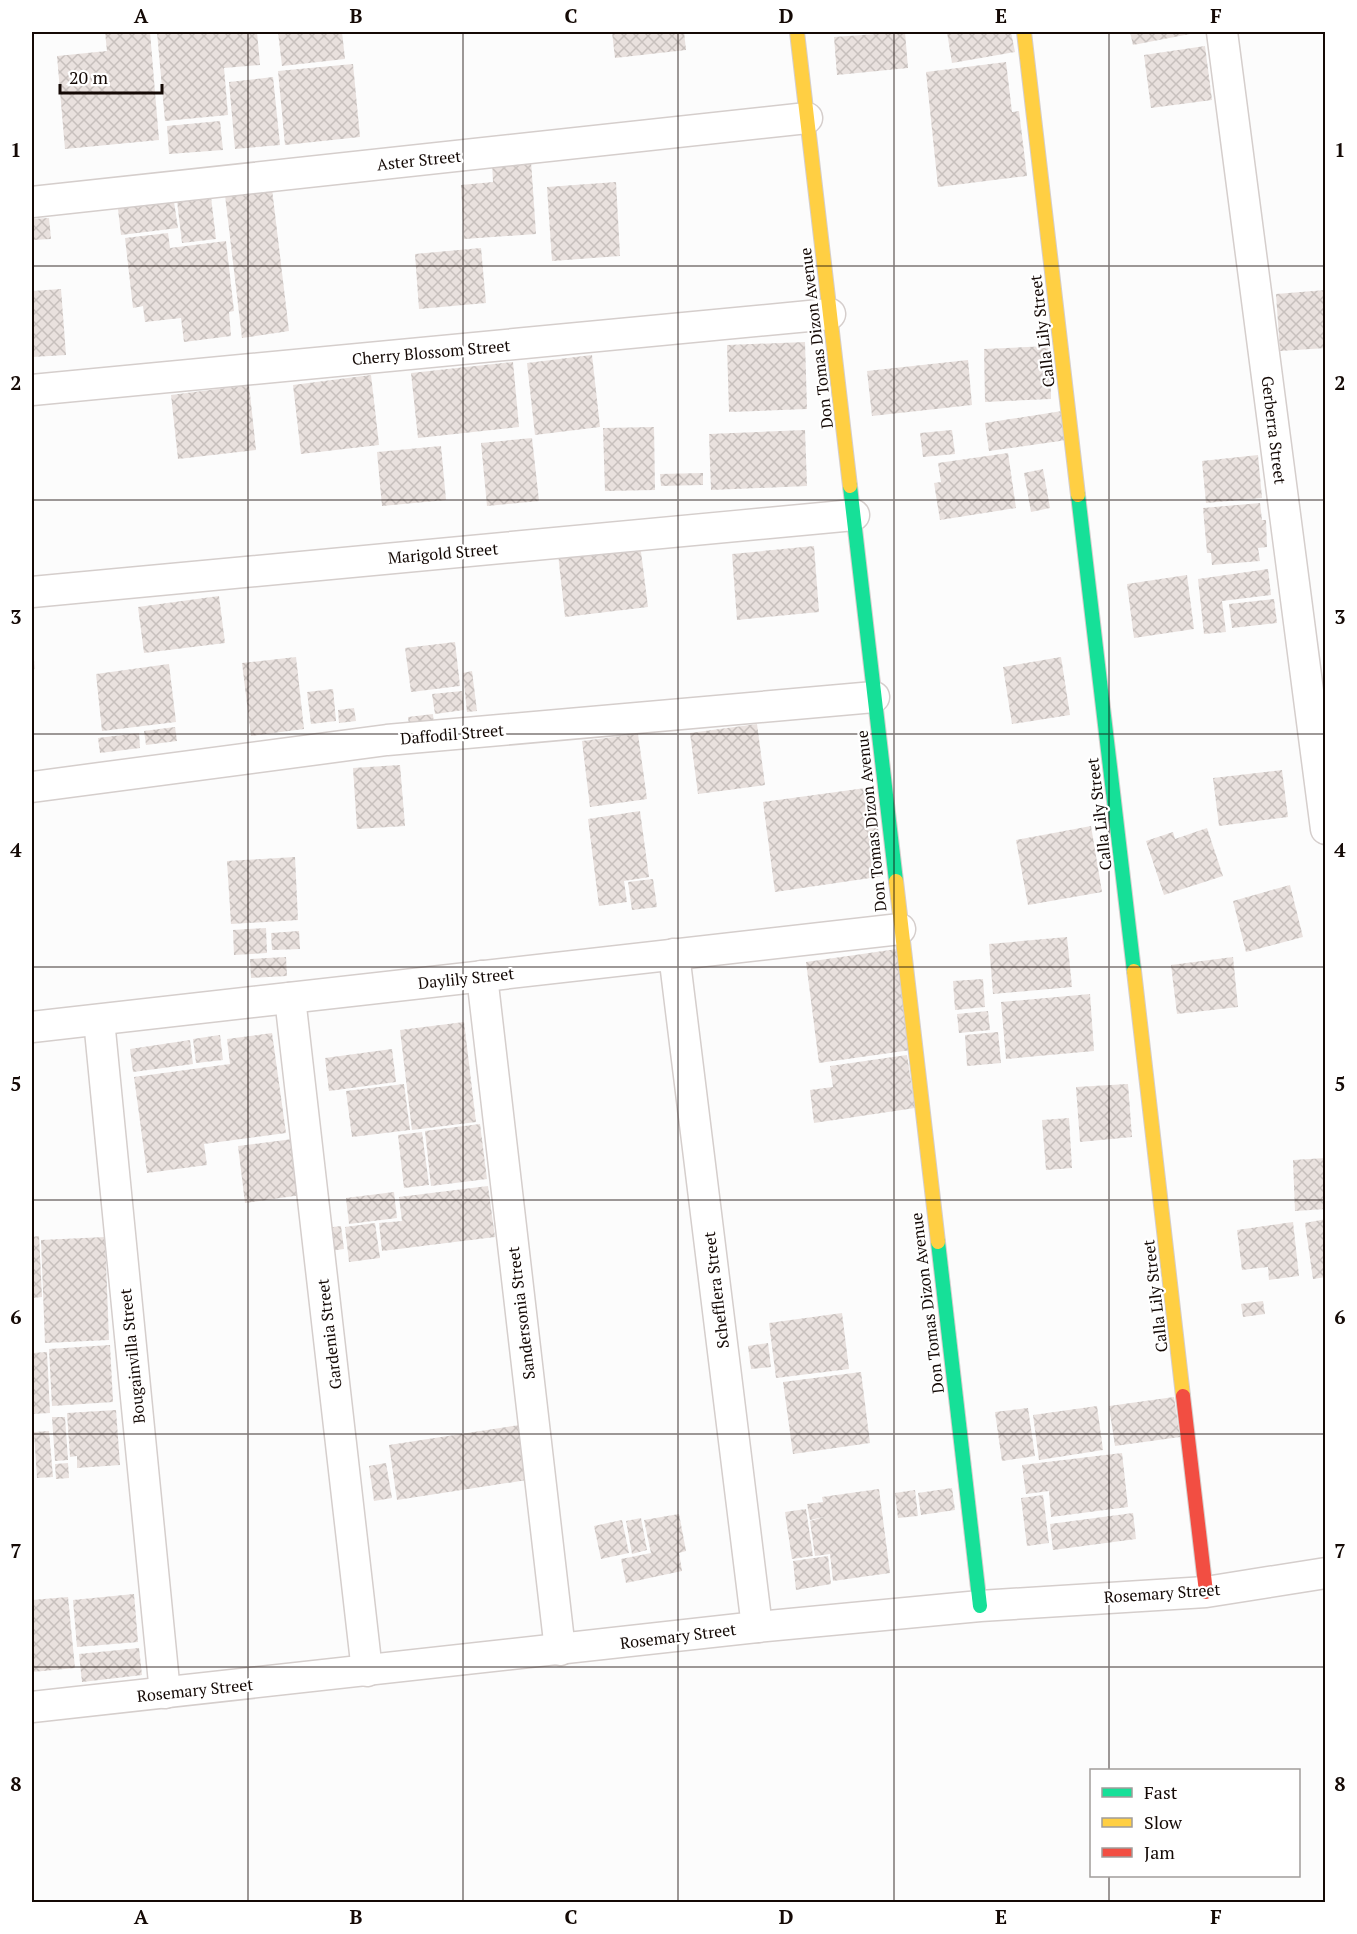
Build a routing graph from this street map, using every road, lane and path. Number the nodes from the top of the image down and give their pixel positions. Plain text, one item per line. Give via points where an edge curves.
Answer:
1 (797, 32) edge
2 (1024, 32) edge
3 (1222, 32) edge
4 (807, 118) junction
5 (32, 202) edge
6 (830, 314) junction
7 (32, 390) edge
8 (854, 515) junction
9 (32, 592) edge
10 (874, 697) junction
11 (32, 787) edge
12 (1326, 829) edge
13 (900, 929) junction
14 (674, 954) junction
15 (482, 976) junction
16 (290, 998) junction
17 (99, 1020) junction
18 (32, 1027) edge
19 (1326, 1574) edge
20 (1206, 1592) junction
21 (980, 1606) junction
22 (757, 1627) junction
23 (560, 1650) junction
24 (367, 1671) junction
25 (165, 1693) junction
26 (32, 1707) edge

1 - 4 street, Don Tomas Dizon Avenue
2 - 20 street, Calla Lily Street
3 - 12 street, Gerberra Street
4 - 5 street, Aster Street
4 - 6 street, Don Tomas Dizon Avenue
6 - 7 street, Cherry Blossom Street
6 - 8 street, Don Tomas Dizon Avenue
8 - 9 street, Marigold Street
8 - 10 street, Don Tomas Dizon Avenue
10 - 11 street, Daffodil Street via 387,740
10 - 13 street, Don Tomas Dizon Avenue
13 - 14 street, Daylily Street
13 - 21 street, Don Tomas Dizon Avenue
14 - 15 street, Daylily Street
14 - 22 street, Schefflera Street
15 - 16 street, Daylily Street
15 - 23 street, Sandersonia Street
16 - 17 street, Daylily Street
16 - 24 street, Gardenia Street
17 - 18 street, Daylily Street
17 - 25 street, Bougainvilla Street
19 - 20 street, Rosemary Street
20 - 21 street, Rosemary Street
21 - 22 street, Rosemary Street
22 - 23 street, Rosemary Street
23 - 24 street, Rosemary Street
24 - 25 street, Rosemary Street
25 - 26 street, Rosemary Street

